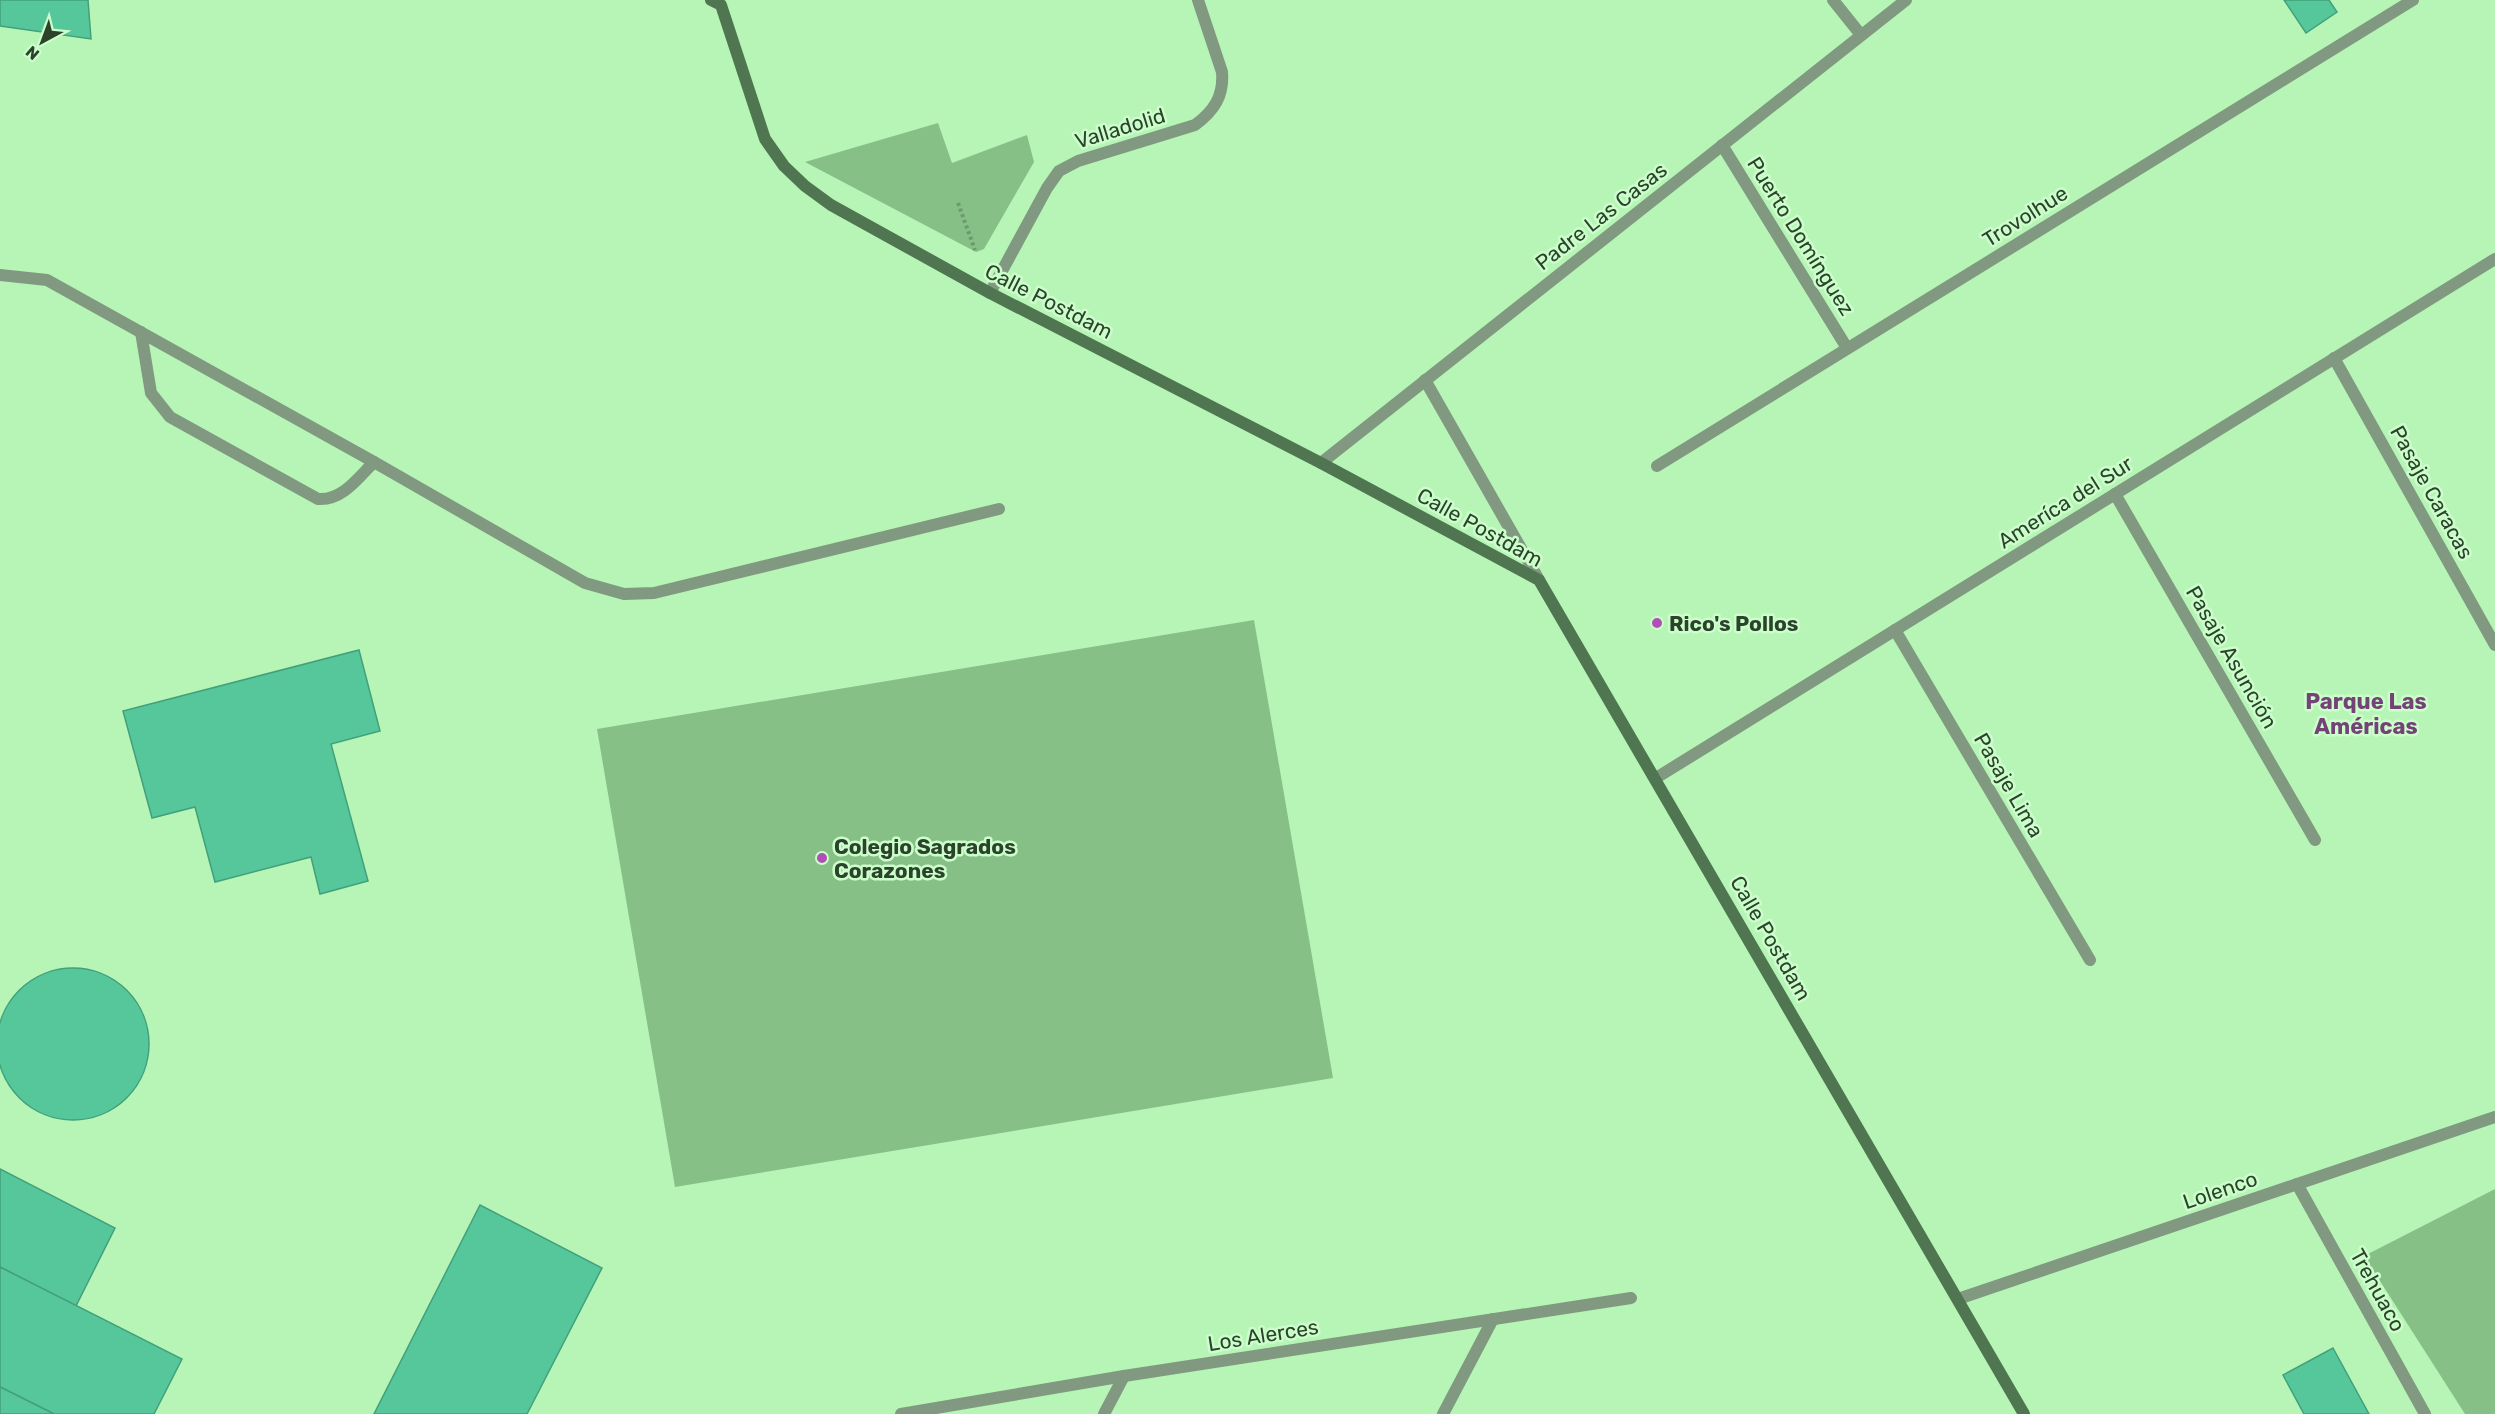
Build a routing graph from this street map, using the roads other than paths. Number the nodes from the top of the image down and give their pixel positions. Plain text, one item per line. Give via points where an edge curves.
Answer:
1 (1198, 0) edge
2 (1833, 0) edge
3 (1906, 0) edge
4 (2413, 0) edge
5 (717, 2) edge
6 (1861, 35) junction
7 (1722, 145) junction
8 (2495, 259) edge
9 (0, 275) edge
10 (990, 293) junction
11 (141, 332) junction
12 (1847, 348) junction
13 (2334, 358) junction
14 (1425, 380) junction
15 (374, 462) junction
16 (1321, 463) junction
17 (1657, 466) dead end
18 (2115, 494) junction
19 (999, 509) dead end
20 (1539, 580) junction
21 (1895, 630) junction
22 (2495, 645) edge
23 (1656, 778) junction
24 (2315, 840) dead end
25 (2090, 960) dead end
26 (2495, 1117) edge
27 (2297, 1184) junction
28 (1631, 1298) dead end
29 (1958, 1299) junction
30 (1493, 1319) junction
31 (1124, 1376) junction
32 (901, 1414) edge
33 (1105, 1414) edge
34 (1443, 1414) edge
35 (2024, 1414) edge
36 (2425, 1414) edge

1 - 10 street, Valladolid via 1222,72 1220,96 1210,114 1196,125 1078,161 1059,171
2 - 6 street
3 - 6 street, Padre Las Casas
4 - 12 street, Trovolhue
5 - 10 street, Calle Postdam via 765,139 784,166 831,205
6 - 7 street, Padre Las Casas
7 - 12 street, Puerto Domínguez
7 - 14 street, Padre Las Casas
8 - 13 street, Ameríca del Sur
9 - 11 street via 47,280
10 - 16 street, Calle Postdam
11 - 15 street
11 - 15 street via 151,393 170,417 318,499 328,500 345,491
12 - 17 street, Trovolhue
13 - 18 street, Ameríca del Sur
13 - 22 street, Pasaje Caracas
14 - 16 street, Padre Las Casas
14 - 20 street
15 - 19 street via 585,583 624,594 654,593
16 - 20 street, Calle Postdam
18 - 21 street, Ameríca del Sur
18 - 24 street, Pasaje Asunción
20 - 23 street, Calle Postdam
21 - 23 street, Ameríca del Sur
21 - 25 street, Pasaje Lima
23 - 29 street, Calle Postdam
26 - 27 street, Lolenco
27 - 29 street, Lolenco
27 - 36 street, Trehuaco
28 - 30 street, Los Alerces
29 - 35 street, Calle Postdam
30 - 31 street, Los Alerces
30 - 34 street
31 - 32 street, Los Alerces
31 - 33 street

